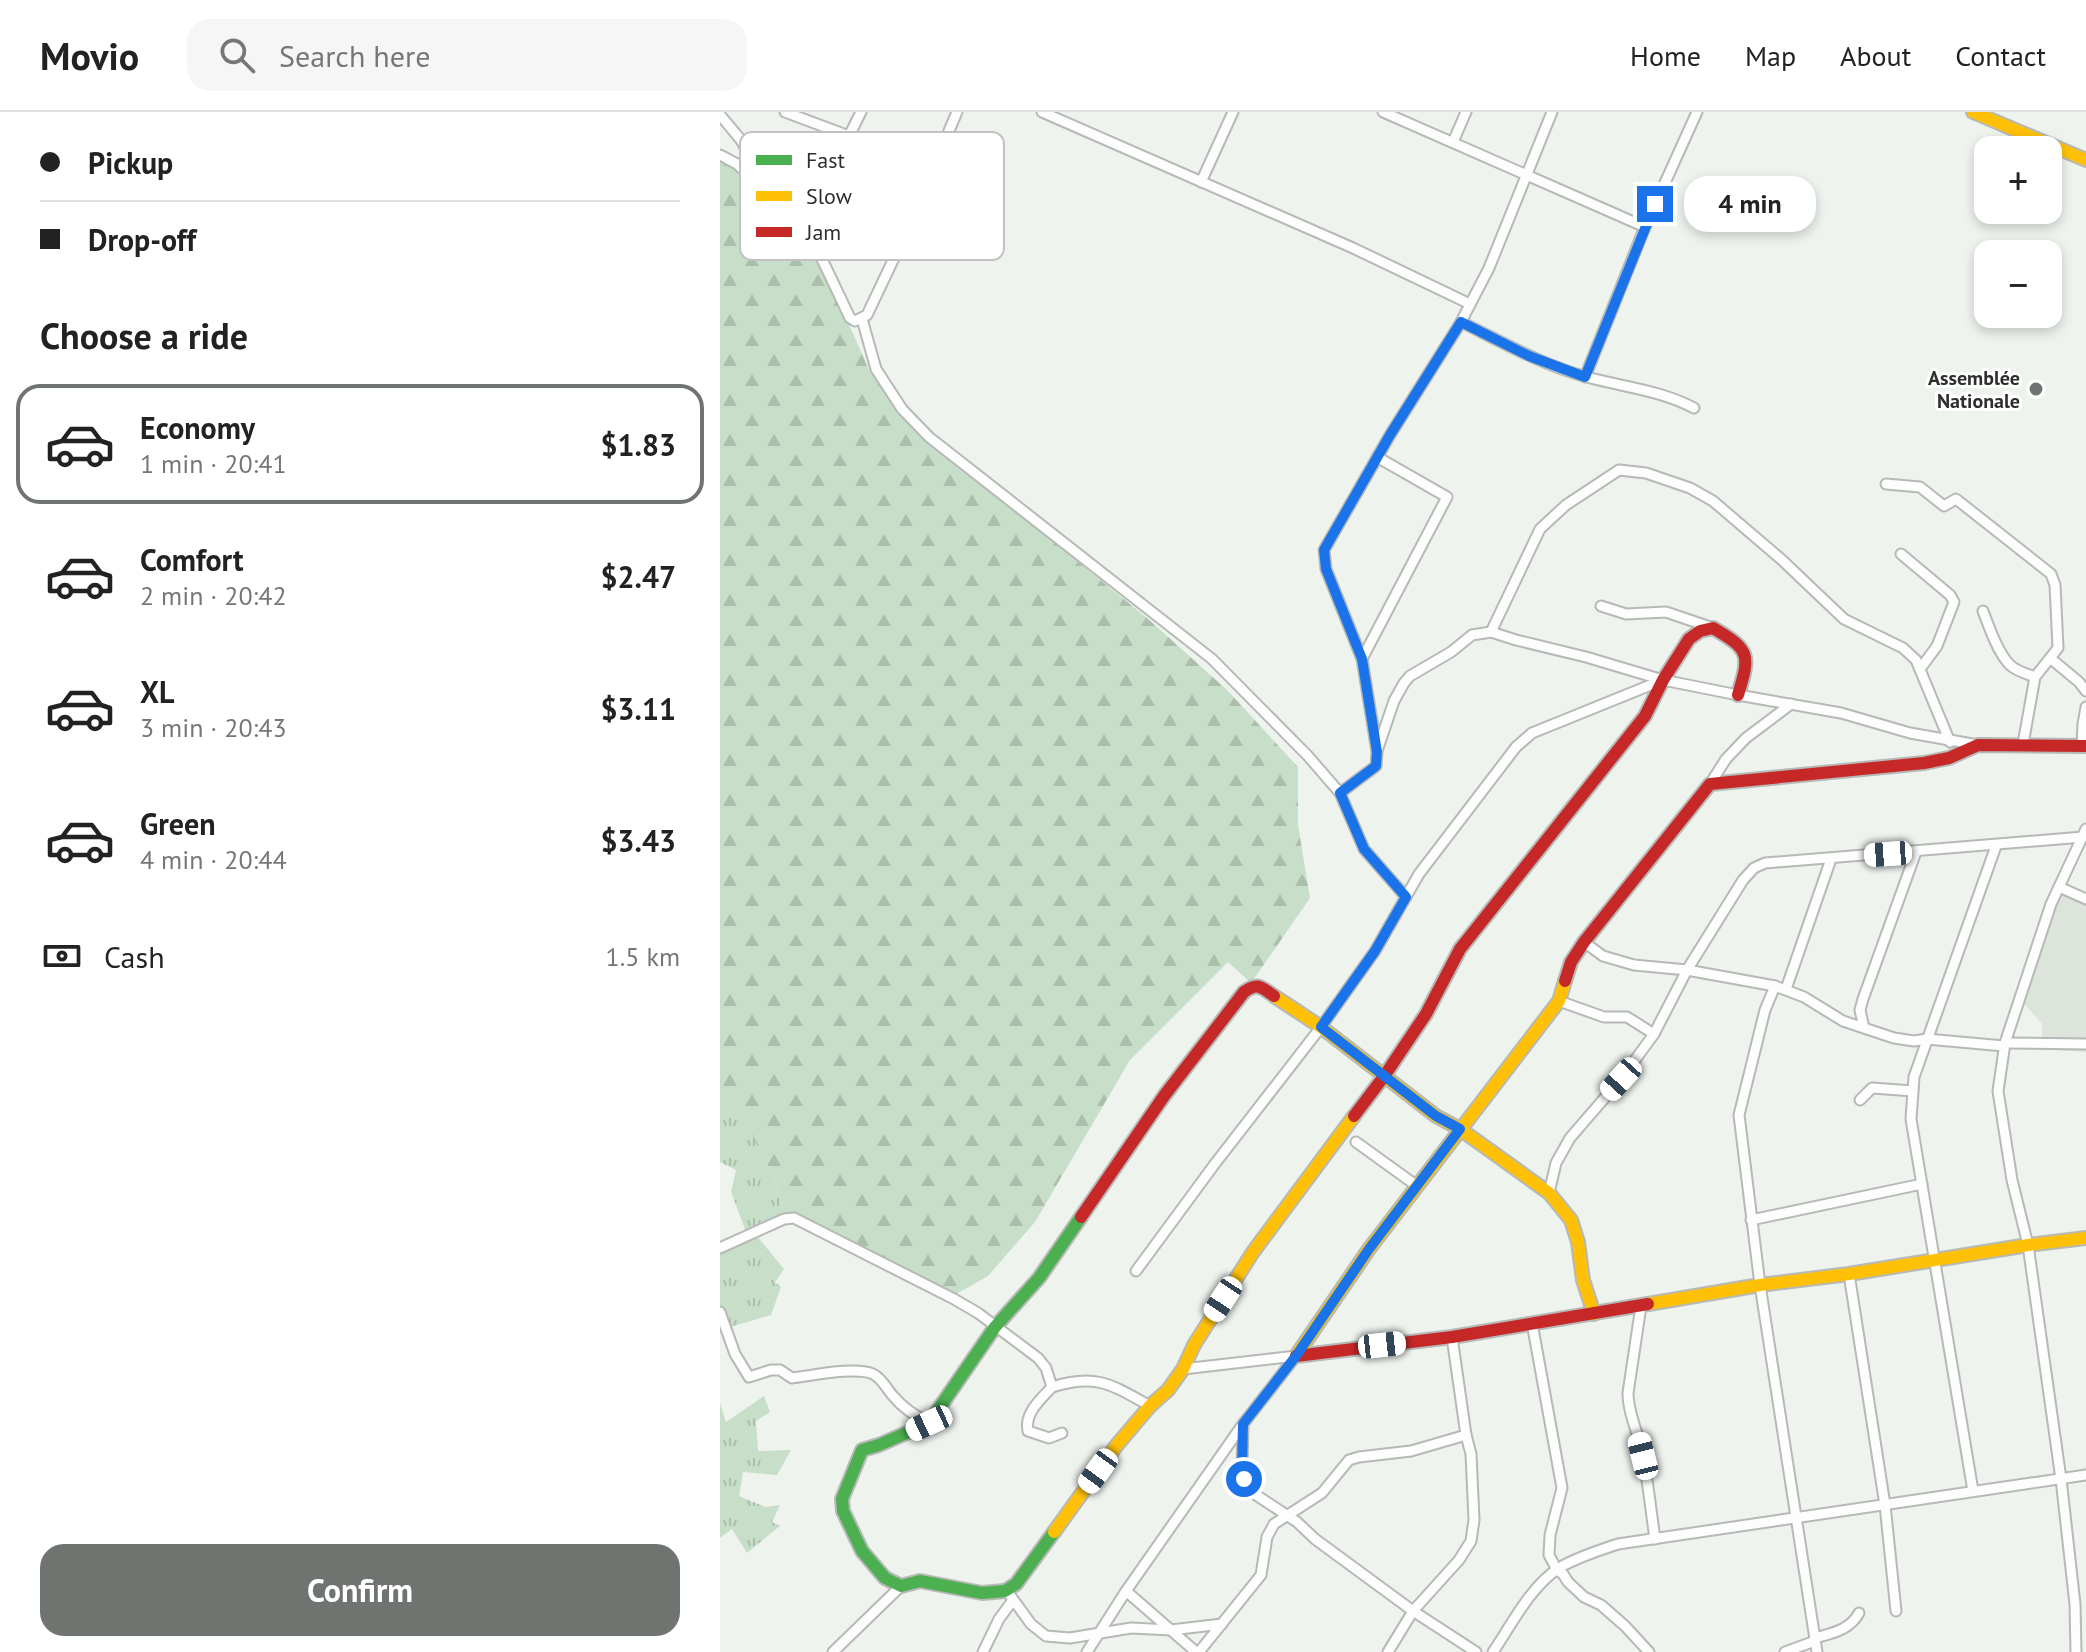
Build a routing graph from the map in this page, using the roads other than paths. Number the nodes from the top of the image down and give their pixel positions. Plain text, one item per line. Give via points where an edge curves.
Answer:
1 (785, 112) edge
2 (861, 112) edge
3 (957, 112) edge
4 (1042, 112) edge
5 (1233, 112) edge
6 (1383, 112) edge
7 (1466, 112) edge
8 (1552, 112) edge
9 (1697, 112) edge
10 (1973, 112) edge
11 (720, 115) edge
12 (837, 132) edge
13 (851, 132) edge
14 (949, 132) edge
15 (740, 139) edge
16 (1453, 142) junction
17 (720, 155) edge
18 (2086, 160) edge
19 (740, 167) edge
20 (1526, 174) junction
21 (1201, 182) junction
22 (1645, 227) junction
23 (822, 260) edge
24 (893, 260) edge
25 (1470, 304) junction
26 (862, 319) junction
27 (1461, 322) junction
28 (1585, 377) junction
29 (1694, 408) dead end
30 (1377, 457) junction
31 (1886, 484) dead end
32 (1901, 554) dead end
33 (1601, 606) dead end
34 (1983, 611) dead end
35 (1713, 628) junction
36 (1491, 632) junction
37 (2050, 658) junction
38 (1362, 659) junction
39 (1920, 669) junction
40 (2035, 677) junction
41 (1663, 680) junction
42 (2086, 691) edge
43 (1738, 695) junction
44 (1791, 704) junction
45 (2086, 707) edge
46 (1950, 742) junction
47 (2023, 744) junction
48 (1978, 745) junction
49 (2084, 746) edge
50 (1377, 752) junction
51 (1710, 784) junction
52 (1340, 793) junction
53 (2084, 833) edge
54 (1996, 846) junction
55 (1916, 852) junction
56 (1831, 859) junction
57 (2059, 887) junction
58 (1406, 897) junction
59 (2086, 899) edge
60 (1584, 942) junction
61 (1687, 970) junction
62 (1775, 986) junction
63 (1786, 989) junction
64 (1559, 1001) junction
65 (1321, 1027) junction
66 (1864, 1028) junction
67 (1654, 1034) junction
68 (1927, 1039) junction
69 (2086, 1044) edge
70 (2005, 1045) junction
71 (1385, 1075) junction
72 (1913, 1091) junction
73 (1860, 1100) dead end
74 (1460, 1129) junction
75 (1356, 1142) dead end
76 (1922, 1184) junction
77 (1417, 1186) junction
78 (1549, 1193) junction
79 (1751, 1220) junction
80 (2086, 1238) edge
81 (2028, 1245) junction
82 (720, 1248) edge
83 (1935, 1260) junction
84 (1136, 1271) dead end
85 (1849, 1274) junction
86 (1760, 1285) junction
87 (1641, 1306) junction
88 (720, 1312) edge
89 (1594, 1314) junction
90 (1532, 1323) junction
91 (995, 1327) junction
92 (1452, 1337) junction
93 (1296, 1356) junction
94 (1183, 1369) junction
95 (1052, 1387) junction
96 (1150, 1406) junction
97 (929, 1423) junction
98 (1243, 1424) junction
99 (1062, 1433) dead end
100 (1466, 1435) junction
101 (2086, 1475) edge
102 (2061, 1479) junction
103 (1973, 1491) junction
104 (1885, 1505) junction
105 (1287, 1516) junction
106 (1797, 1518) junction
107 (1655, 1539) junction
108 (1557, 1570) junction
109 (901, 1586) junction
110 (1126, 1591) junction
111 (1010, 1596) junction
112 (1413, 1611) junction
113 (1896, 1611) dead end
114 (1859, 1613) dead end
115 (1222, 1624) junction
116 (1171, 1630) junction
117 (1100, 1632) junction
118 (1815, 1640) junction
119 (833, 1652) edge
120 (983, 1652) edge
121 (1087, 1652) edge
122 (1198, 1652) edge
123 (1388, 1652) edge
124 (1476, 1652) edge
125 (1493, 1652) edge
126 (1649, 1652) edge
127 (1785, 1652) edge
128 (1817, 1652) edge
129 (2076, 1652) edge

1 - 12 street
2 - 13 street
3 - 14 street
4 - 21 street
5 - 21 street
6 - 16 street
7 - 16 street
8 - 20 street
9 - 22 street
10 - 18 street
11 - 15 street
16 - 20 street
17 - 19 street
20 - 22 street
20 - 25 street
21 - 25 street
22 - 28 street
23 - 26 street via 850,318
24 - 26 street
25 - 27 street
26 - 52 street via 876,369 902,409 929,437 1212,659
27 - 28 street
27 - 30 street
28 - 29 street via 1673,397
30 - 38 street via 1324,550 1326,569
30 - 38 street via 1447,497
31 - 37 street via 1920,487 1944,506 1956,499 2051,574 2059,639
32 - 39 street via 1954,602 1937,646
33 - 35 street via 1626,614 1666,612
34 - 40 street via 2009,664
35 - 41 street via 1689,639
35 - 43 street via 1737,641 1746,654
36 - 39 street via 1540,529 1619,470 1646,473 1713,501 1844,619 1903,648
36 - 41 street
36 - 50 street via 1472,635 1410,676 1394,701
37 - 40 street
37 - 42 street
38 - 50 street
39 - 46 street
40 - 47 street
41 - 43 street
41 - 58 street via 1524,739
41 - 71 street via 1645,716 1460,949 1426,1014
43 - 44 street
44 - 46 street
44 - 51 street via 1746,738
45 - 49 street
46 - 48 street
47 - 48 street
47 - 49 street
48 - 51 street via 1924,763
50 - 52 street via 1376,766
51 - 60 street
52 - 58 street via 1364,849
53 - 54 street
53 - 57 street
54 - 55 street
54 - 68 street
55 - 56 street
55 - 66 street via 1863,999
56 - 61 street via 1754,868
56 - 63 street
57 - 59 street
57 - 70 street
58 - 65 street
60 - 61 street via 1603,956 1634,965
60 - 64 street via 1571,962
61 - 62 street
61 - 67 street
62 - 63 street
62 - 79 street via 1739,1115
63 - 66 street
64 - 67 street via 1604,1017 1627,1017
64 - 74 street
65 - 71 street
65 - 84 street
65 - 91 street via 1259,986 1244,992 1164,1096 1039,1278
66 - 68 street via 1894,1038
67 - 78 street via 1570,1138 1556,1163
68 - 70 street
68 - 72 street
69 - 70 street
70 - 81 street via 1998,1091
71 - 74 street
71 - 94 street via 1253,1252
72 - 73 street via 1872,1088
72 - 76 street via 1911,1119
74 - 77 street
74 - 78 street
75 - 77 street
76 - 79 street
76 - 83 street
77 - 93 street
78 - 89 street via 1571,1220
79 - 86 street
80 - 81 street
81 - 83 street
81 - 102 street
82 - 91 street via 794,1218 954,1299
83 - 85 street
83 - 103 street
85 - 86 street
85 - 104 street
86 - 87 street
86 - 106 street
87 - 89 street
87 - 107 street via 1628,1404 1643,1456
88 - 97 street via 749,1377 771,1370 792,1378 866,1372 884,1383 911,1414
89 - 90 street
90 - 92 street
90 - 108 street via 1562,1488 1550,1535 1549,1555
91 - 95 street via 1038,1358
91 - 97 street
92 - 93 street
92 - 100 street
93 - 94 street
93 - 98 street
94 - 96 street
95 - 96 street via 1073,1380 1108,1383
95 - 99 street via 1029,1415 1028,1431 1049,1438
96 - 111 street
97 - 109 street via 862,1450 842,1499 862,1551 885,1578
98 - 105 street via 1244,1479 1250,1491
98 - 110 street
100 - 105 street via 1411,1451 1353,1458 1322,1493
100 - 112 street via 1474,1499 1471,1541
101 - 102 street
102 - 103 street
102 - 129 street
103 - 104 street
104 - 106 street
104 - 113 street
105 - 112 street
105 - 115 street via 1267,1537 1261,1575
106 - 107 street
106 - 118 street
107 - 108 street via 1618,1544
108 - 125 street
108 - 126 street
109 - 111 street via 919,1581
109 - 119 street
110 - 116 street
110 - 117 street
111 - 117 street via 1046,1636
111 - 120 street
112 - 123 street
112 - 124 street
114 - 118 street via 1846,1628
115 - 116 street
115 - 122 street
116 - 117 street
116 - 122 street
117 - 121 street
118 - 127 street
118 - 128 street

